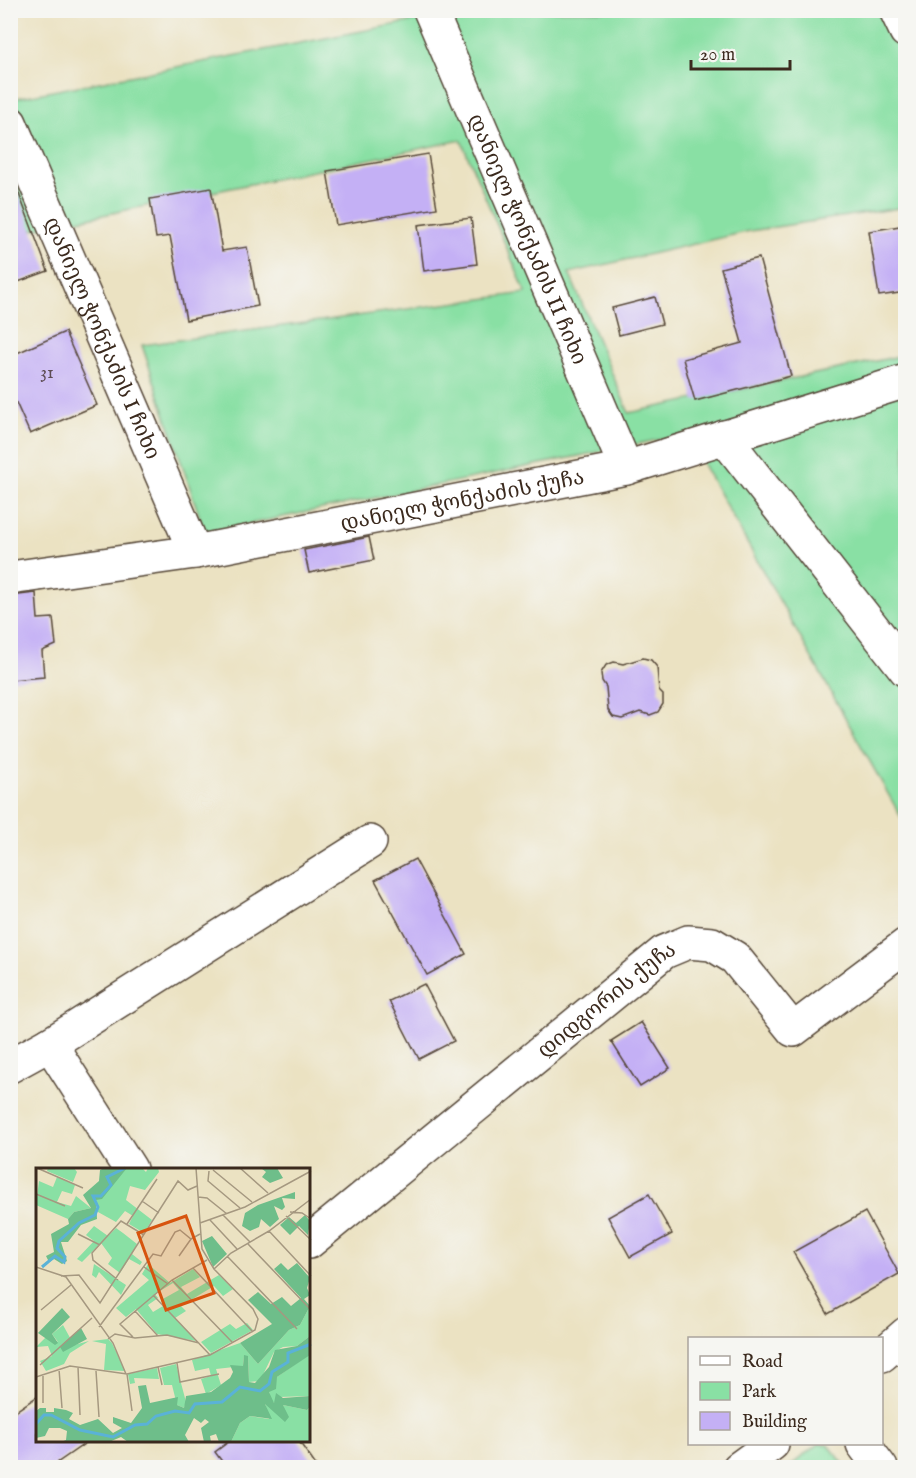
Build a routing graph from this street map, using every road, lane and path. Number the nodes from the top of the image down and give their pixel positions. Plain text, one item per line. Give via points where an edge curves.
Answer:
1 (430, 10) edge
2 (896, 10) edge
3 (906, 31) edge
4 (10, 123) edge
5 (906, 381) edge
6 (724, 437) junction
7 (626, 468) junction
8 (195, 552) junction
9 (10, 578) edge
10 (906, 670) edge
11 (370, 843) dead end
12 (906, 945) edge
13 (50, 1044) junction
14 (10, 1066) edge
15 (129, 1168) edge
16 (310, 1241) edge
17 (906, 1334) edge
18 (883, 1355) edge
19 (769, 1445) edge
20 (864, 1445) edge
21 (739, 1467) edge
22 (881, 1467) edge

1 - 7 street, დანიელ ჭონქაძის II ჩიხი
2 - 3 street
4 - 8 street, დანიელ ჭონქაძის I ჩიხი
5 - 6 street, დანიელ ჭონქაძის ქუჩა
6 - 7 street, დანიელ ჭონქაძის ქუჩა
6 - 10 street
7 - 8 street, დანიელ ჭონქაძის ქუჩა
8 - 9 street, დანიელ ჭონქაძის ქუჩა
11 - 13 street
12 - 16 street, დიდგორის ქუჩა via 793,1030 735,958 712,944 688,942 664,952
13 - 14 street
13 - 15 street
17 - 18 street
19 - 21 street
20 - 22 street

